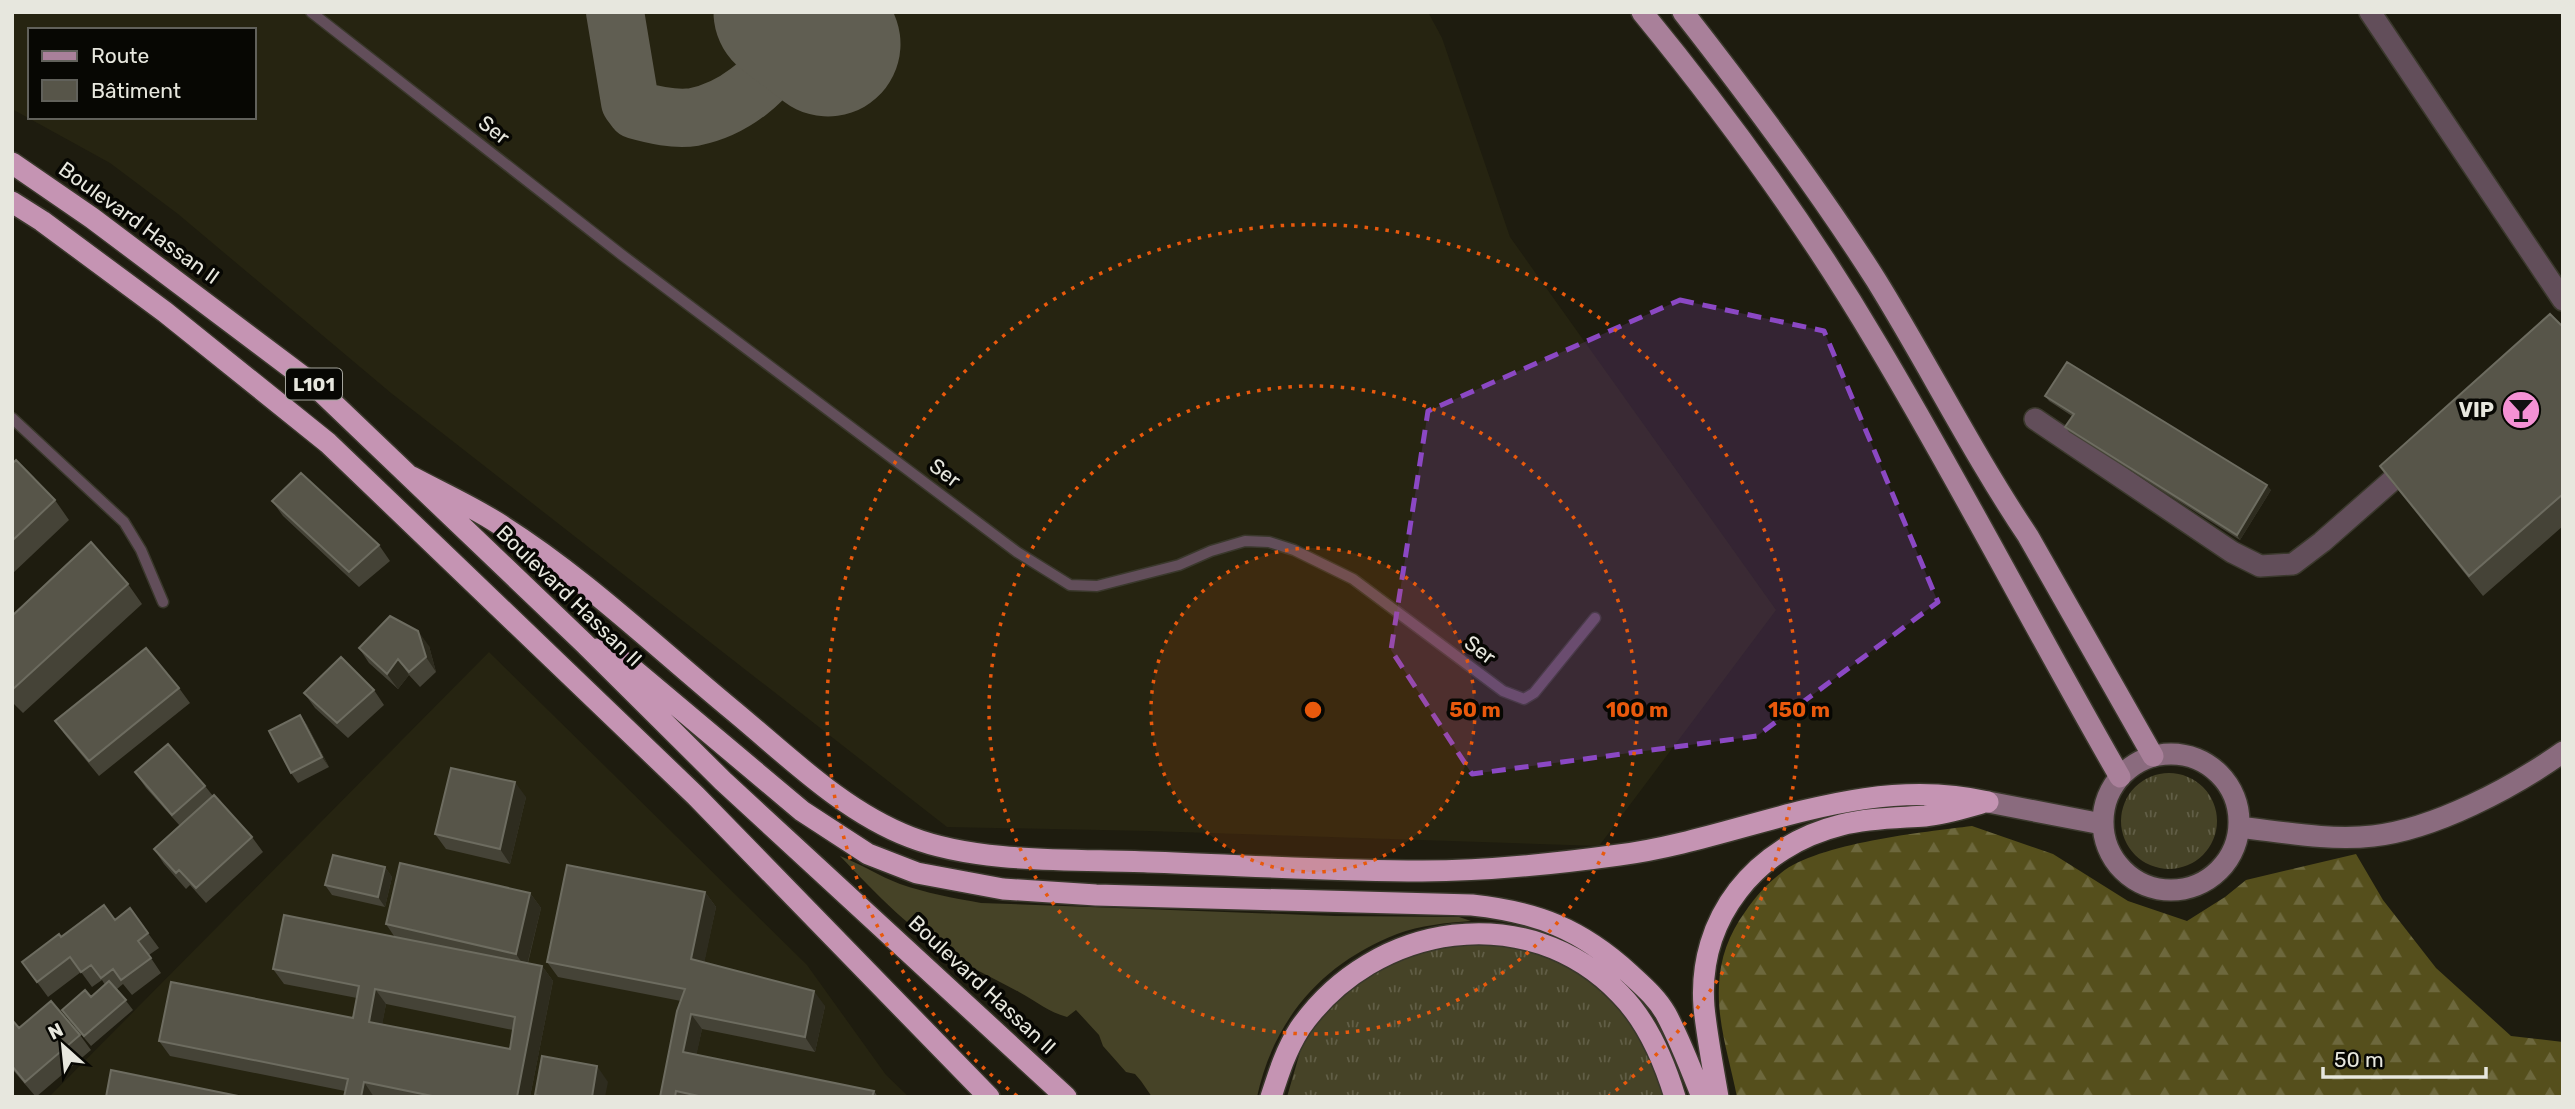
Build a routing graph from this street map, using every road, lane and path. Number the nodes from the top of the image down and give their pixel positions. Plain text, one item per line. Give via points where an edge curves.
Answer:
1 (311, 12) edge
2 (1642, 12) edge
3 (1683, 12) edge
4 (2370, 12) edge
5 (12, 163) edge
6 (12, 202) edge
7 (2563, 300) edge
8 (12, 418) edge
9 (2035, 419) dead end
10 (2423, 454) edge
11 (412, 477) junction
12 (163, 602) dead end
13 (1595, 618) dead end
14 (584, 643) junction
15 (2563, 752) edge
16 (2153, 756) junction
17 (2119, 777) junction
18 (1988, 802) junction
19 (2102, 824) junction
20 (2239, 827) junction
21 (989, 1097) edge
22 (1066, 1097) edge
23 (1271, 1097) edge
24 (1675, 1097) edge
25 (1702, 1097) edge
26 (1718, 1097) edge

1 - 13 lane, Ser via 633,263 1017,552 1070,584 1097,586 1179,565 1245,541 1269,542 1353,579 1503,691 1524,699 1534,693
2 - 17 main road via 1744,143 1852,303 1947,464
3 - 16 main road via 1781,141 1875,279
4 - 7 street
5 - 11 highway, Boulevard Hassan II / L101 via 286,362
6 - 21 highway via 165,312 328,443 696,796
8 - 12 lane via 124,522
9 - 10 street via 2232,552 2260,566 2293,564
11 - 14 highway, Boulevard Hassan II / L101
11 - 18 highway via 495,521 602,600 844,802 910,837 943,847 1030,858 1422,871 1621,855 1785,814 1871,798 1956,794
14 - 22 highway, Boulevard Hassan II via 723,781
14 - 25 highway via 626,663 826,829 917,873 1003,889 1096,895 1472,905 1550,921 1608,954 1654,998 1665,1012
15 - 20 main road via 2468,806 2407,829 2334,837
16 - 17 main road
16 - 20 main road via 2196,758 2215,769 2229,786
17 - 19 main road via 2107,799
18 - 19 main road
18 - 26 highway via 1815,832 1766,859 1744,882 1708,948 1704,1006
19 - 20 main road via 2115,862 2130,877 2168,890 2189,888 2208,879 2234,848
23 - 24 highway via 1292,1042 1336,988 1405,946 1443,936 1489,933 1550,945 1586,964 1613,986 1646,1029

